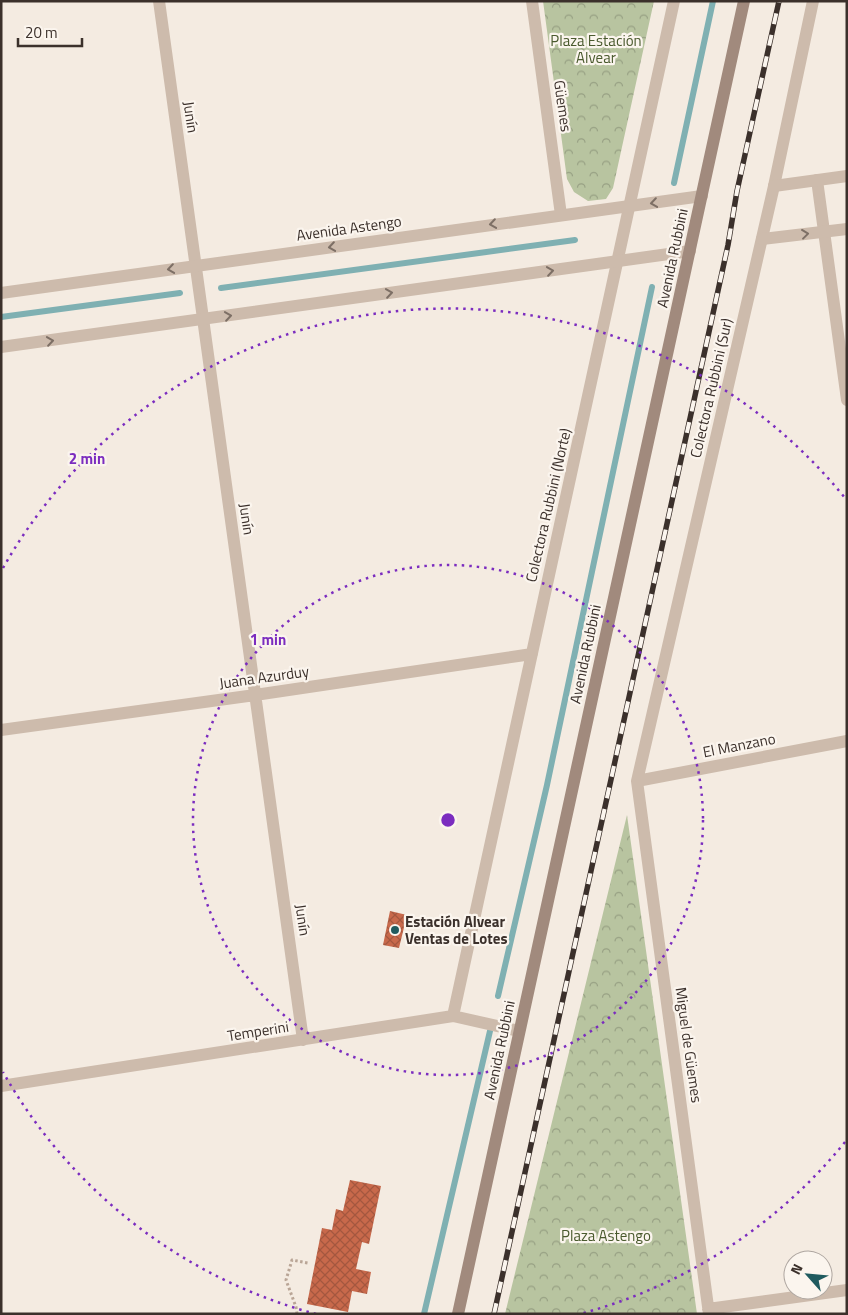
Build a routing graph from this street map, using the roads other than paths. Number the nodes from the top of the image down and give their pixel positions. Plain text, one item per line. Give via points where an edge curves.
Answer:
1 (159, 1) edge
2 (532, 1) edge
3 (674, 1) edge
4 (744, 1) edge
5 (813, 1) edge
6 (847, 176) edge
7 (817, 180) junction
8 (774, 186) junction
9 (702, 196) junction
10 (630, 206) junction
11 (561, 214) junction
12 (847, 228) edge
13 (824, 231) junction
14 (762, 239) junction
15 (690, 251) junction
16 (619, 261) junction
17 (196, 266) junction
18 (1, 292) edge
19 (203, 319) junction
20 (1, 347) edge
21 (847, 400) edge
22 (532, 654) junction
23 (255, 695) junction
24 (1, 730) edge
25 (847, 741) edge
26 (637, 781) junction
27 (453, 1016) junction
28 (519, 1031) junction
29 (304, 1040) junction
30 (1, 1086) edge
31 (847, 1290) edge
32 (709, 1311) edge
33 (458, 1314) edge

1 - 17 street, Junín
2 - 11 street, Güemes
3 - 10 street, Colectora Rubbini (Norte)
4 - 9 main road, Avenida Rubbini
5 - 8 street, Colectora Rubbini (Sur)
6 - 7 street
7 - 8 street
7 - 13 street
8 - 14 street, Colectora Rubbini (Sur)
9 -> 10 street, Avenida Astengo
9 - 15 main road, Avenida Rubbini
10 - 11 street, Avenida Astengo
10 - 16 street, Colectora Rubbini (Norte)
11 -> 17 street, Avenida Astengo
12 - 13 street
14 -> 13 street
13 - 21 street
14 - 26 street, Colectora Rubbini (Sur)
15 - 16 street
15 - 28 main road, Avenida Rubbini
19 -> 16 street
16 - 22 street, Colectora Rubbini (Norte)
17 -> 18 street, Avenida Astengo
17 - 19 street, Junín
20 -> 19 street
19 - 23 street, Junín
22 - 23 street, Juana Azurduy
22 - 27 street, Colectora Rubbini (Norte)
23 - 24 street, Juana Azurduy
23 - 29 street, Junín
25 - 26 street, El Manzano
26 - 32 street, Miguel de Güemes
27 - 28 street, Temperini
27 - 29 street, Temperini
28 - 33 main road, Avenida Rubbini
29 - 30 street, Temperini
31 - 32 street

